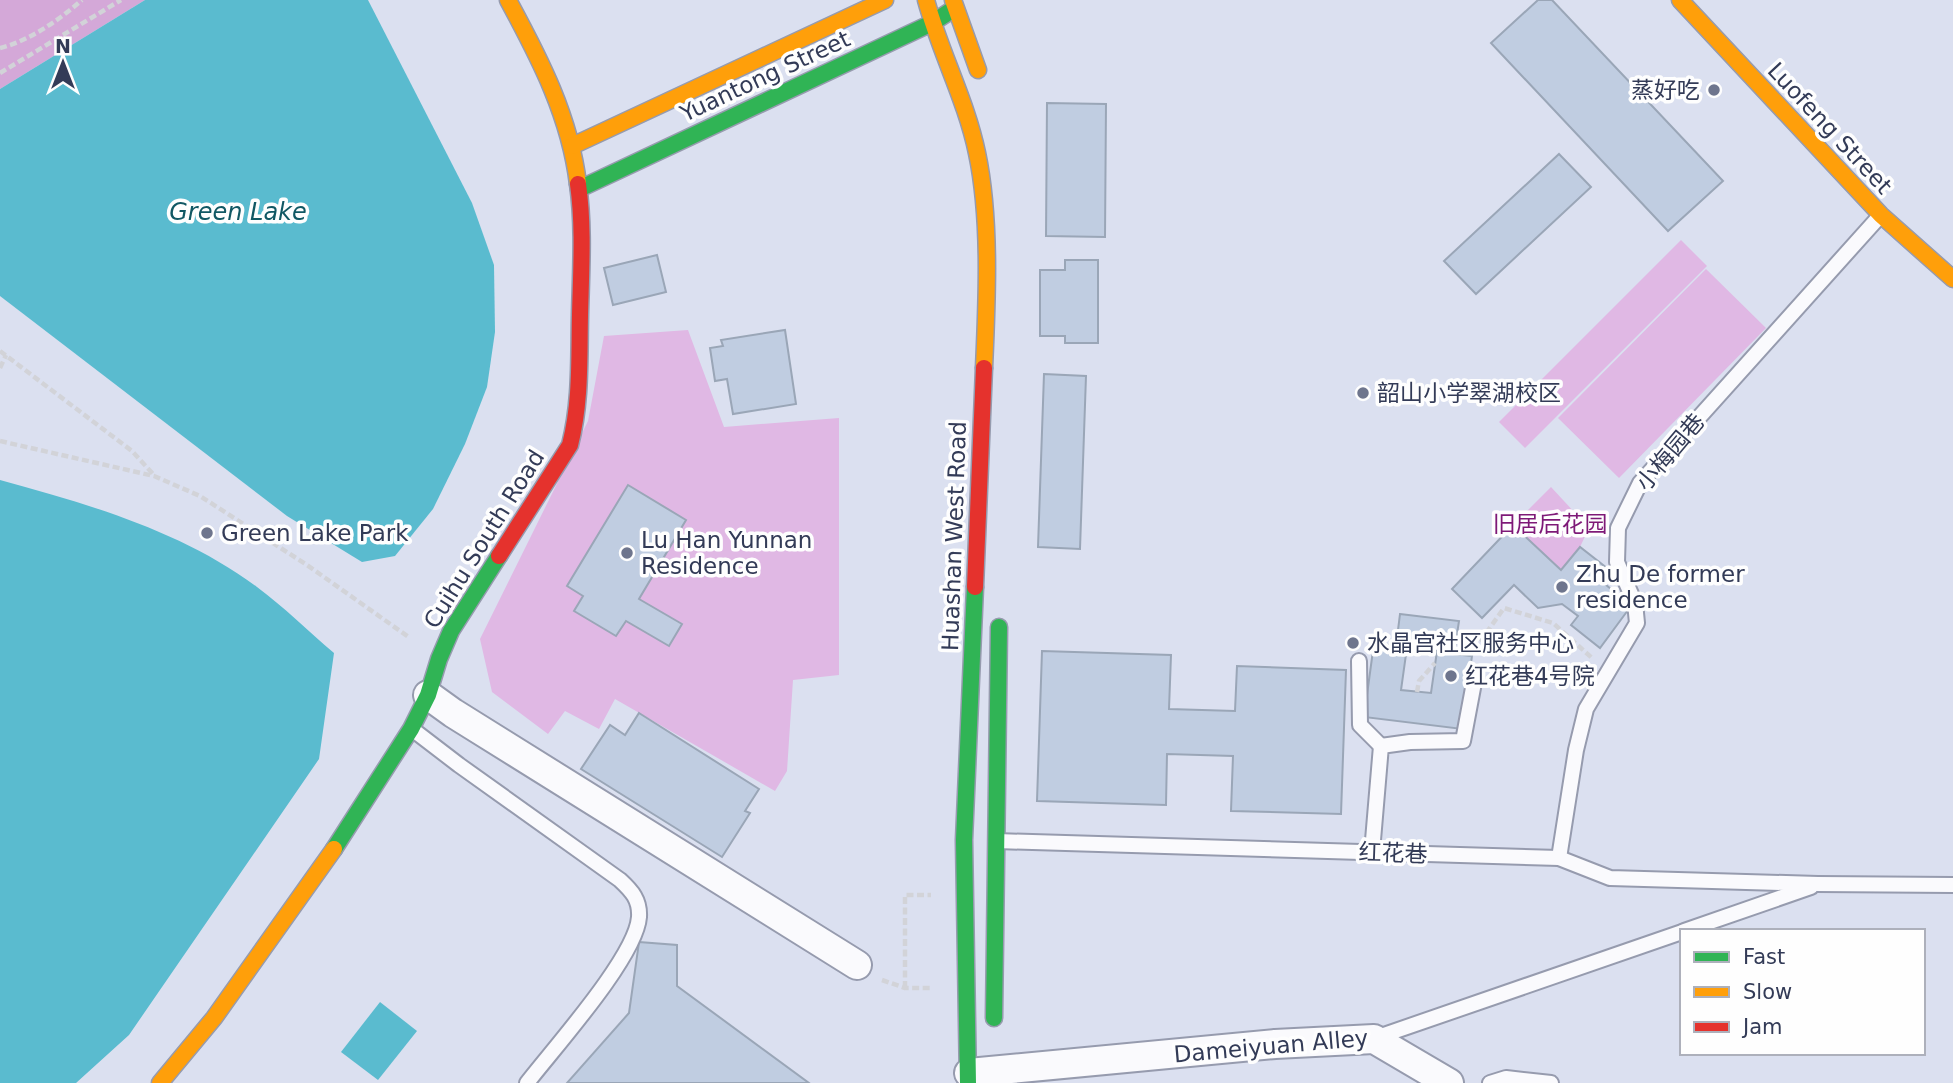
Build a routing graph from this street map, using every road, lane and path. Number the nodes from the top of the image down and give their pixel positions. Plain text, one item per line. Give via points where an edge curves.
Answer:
1 (82, 0) edge
2 (121, 0) edge
3 (508, 0) edge
4 (885, 0) edge
5 (926, 0) edge
6 (1681, 0) edge
7 (959, 3) edge
8 (932, 23) junction
9 (0, 48) edge
10 (0, 72) edge
11 (983, 86) dead end
12 (572, 146) junction
13 (579, 188) junction
14 (1881, 215) junction
15 (1953, 279) edge
16 (0, 351) edge
17 (6, 355) junction
18 (0, 368) edge
19 (0, 441) edge
20 (154, 476) junction
21 (999, 614) dead end
22 (1474, 651) dead end
23 (439, 659) junction
24 (1359, 661) dead end
25 (1435, 663) dead end
26 (1476, 672) dead end
27 (1608, 673) junction
28 (1417, 692) dead end
29 (428, 695) junction
30 (411, 729) junction
31 (1381, 746) junction
32 (980, 841) junction
33 (1372, 852) junction
34 (1559, 858) junction
35 (1818, 884) junction
36 (1953, 885) edge
37 (905, 895) dead end
38 (1689, 929) edge
39 (1680, 932) edge
40 (857, 965) dead end
41 (905, 988) dead end
42 (994, 1029) dead end
43 (1374, 1038) junction
44 (983, 1073) edge
45 (161, 1083) edge
46 (527, 1083) edge
47 (1449, 1083) edge
48 (1490, 1083) edge
49 (1551, 1083) edge

1 - 9 path via 26,38
2 - 10 path
3 - 12 main road, Cuihu South Road via 557,100
4 - 12 main road, Yuantong Street
5 - 8 main road, Huashan West Road
6 - 14 main road, Luofeng Street
7 - 8 main road, Yuantong Street
7 - 11 main road
8 - 13 main road, Yuantong Street
8 - 32 main road, Huashan West Road via 964,104 983,186 987,297
12 - 13 main road, Cuihu South Road
13 - 23 main road, Cuihu South Road via 577,423 570,445 451,631
14 - 15 main road, Luofeng Street
14 - 27 lane, 小梅园巷 via 1640,483 1618,528 1617,562 1635,604 1637,623
16 - 17 path
17 - 18 path
17 - 20 path via 132,451
19 - 20 path
20 - 23 path via 200,496 297,558
21 - 32 main road, Huashan West Road
22 - 27 path via 1504,608 1553,622
23 - 29 main road, Cuihu South Road
24 - 31 lane via 1360,724
25 - 28 path via 1419,681
26 - 31 lane via 1463,741
27 - 34 lane, 小梅园巷 via 1586,709
29 - 30 main road, Cuihu South Road
29 - 40 street
30 - 45 main road, Cuihu South Road via 322,868
30 - 46 lane via 634,893 639,919 618,965
31 - 33 lane
32 - 33 lane, 红花巷
32 - 42 main road, Huashan West Road
32 - 44 main road, Huashan West Road
33 - 34 lane, 红花巷
34 - 35 lane, 红花巷 via 1610,878
35 - 36 lane, 红花巷
35 - 38 lane, Dameiyuan Alley
37 - 41 path
39 - 43 lane, Dameiyuan Alley
43 - 44 street, Dameiyuan Alley
43 - 47 street
48 - 49 lane via 1506,1078

